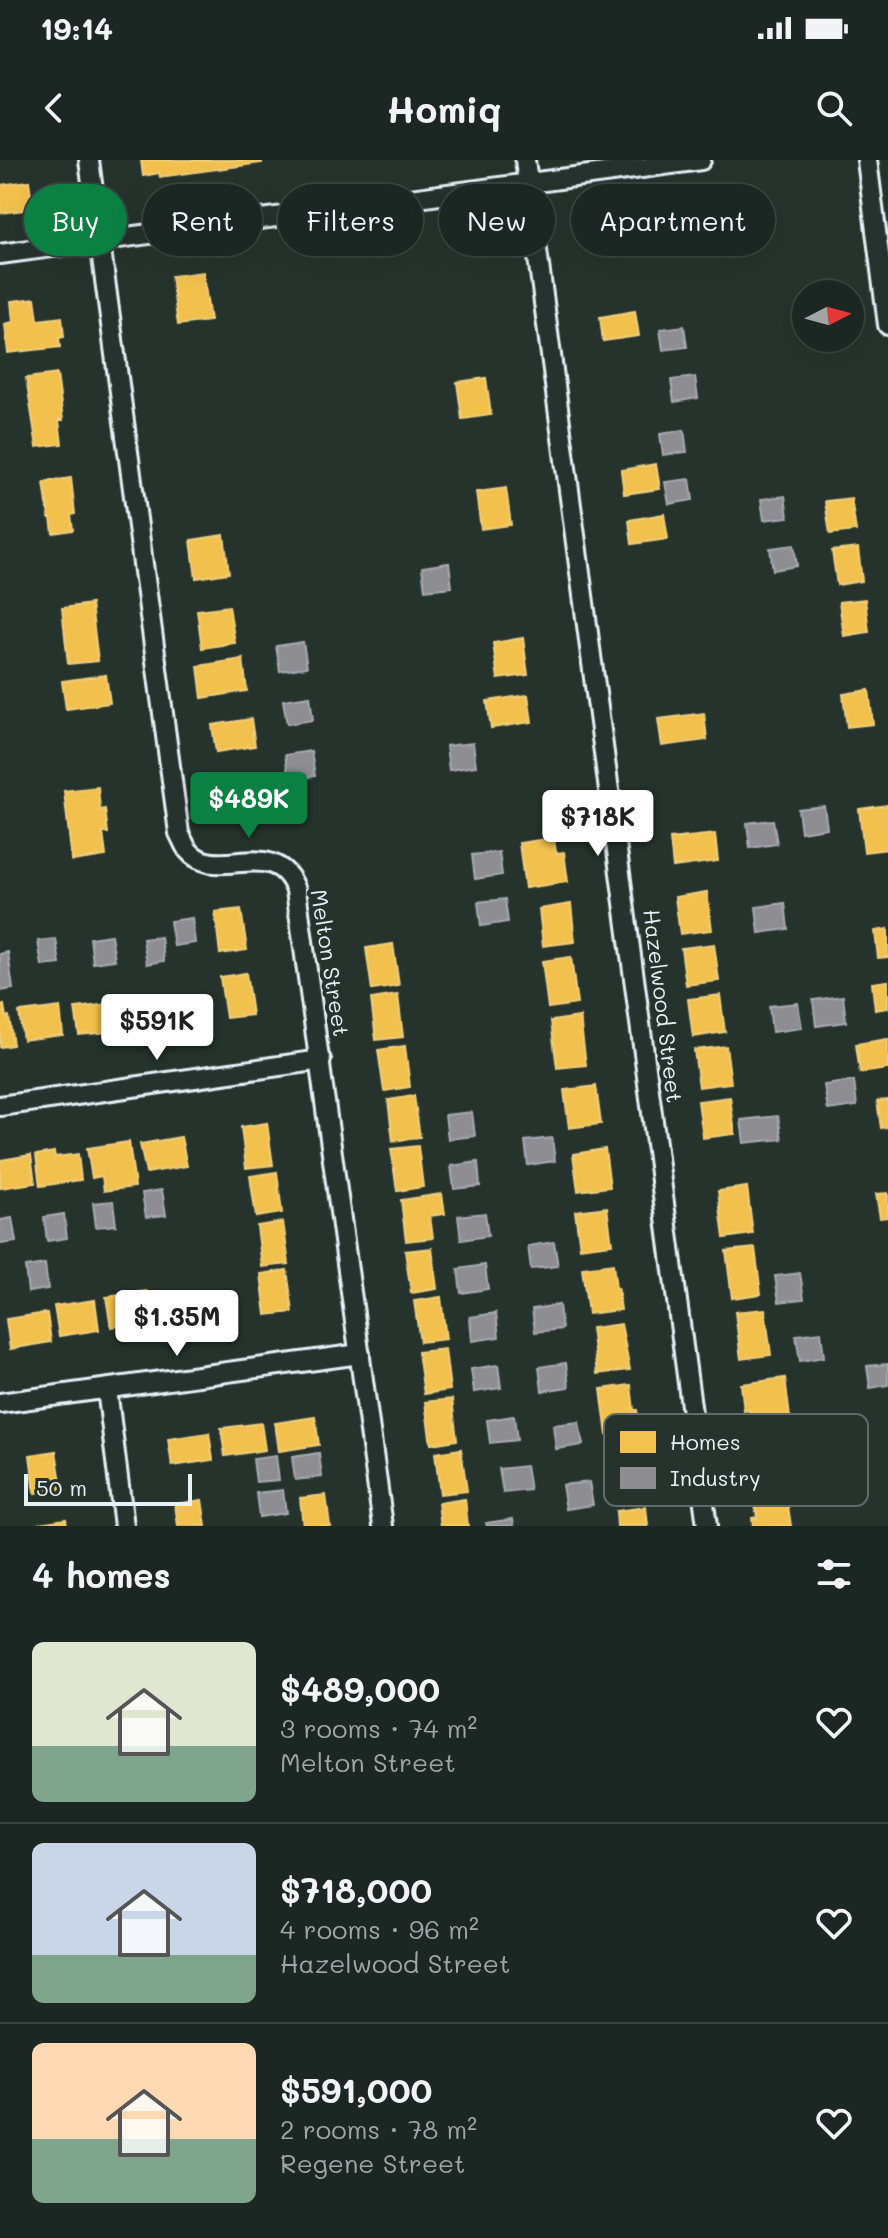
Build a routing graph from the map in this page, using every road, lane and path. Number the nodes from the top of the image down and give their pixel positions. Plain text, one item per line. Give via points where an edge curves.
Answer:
1 (89, 160) edge
2 (525, 160) edge
3 (701, 160) edge
4 (867, 160) edge
5 (92, 184) edge
6 (529, 184) joint
7 (439, 196) edge
8 (127, 237) edge
9 (24, 251) edge
10 (0, 254) edge
11 (102, 256) edge
12 (539, 256) edge
13 (888, 325) edge
14 (321, 1060) junction
15 (0, 1106) edge
16 (360, 1354) junction
17 (107, 1389) junction
18 (0, 1403) edge
19 (692, 1414) edge
20 (704, 1506) edge
21 (124, 1526) edge
22 (383, 1526) edge
23 (707, 1526) edge

1 - 5 street, Melton Street
2 - 6 street, Hazelwood Street
3 - 6 street
4 - 13 street
7 - 8 street
9 - 10 street
11 - 14 street, Melton Street via 179,833 188,851 201,860 267,861 292,879
12 - 19 street, Hazelwood Street
14 - 15 street
14 - 16 street, Melton Street
16 - 17 street
16 - 22 street, Melton Street
17 - 18 street
17 - 21 street
20 - 23 street, Hazelwood Street

